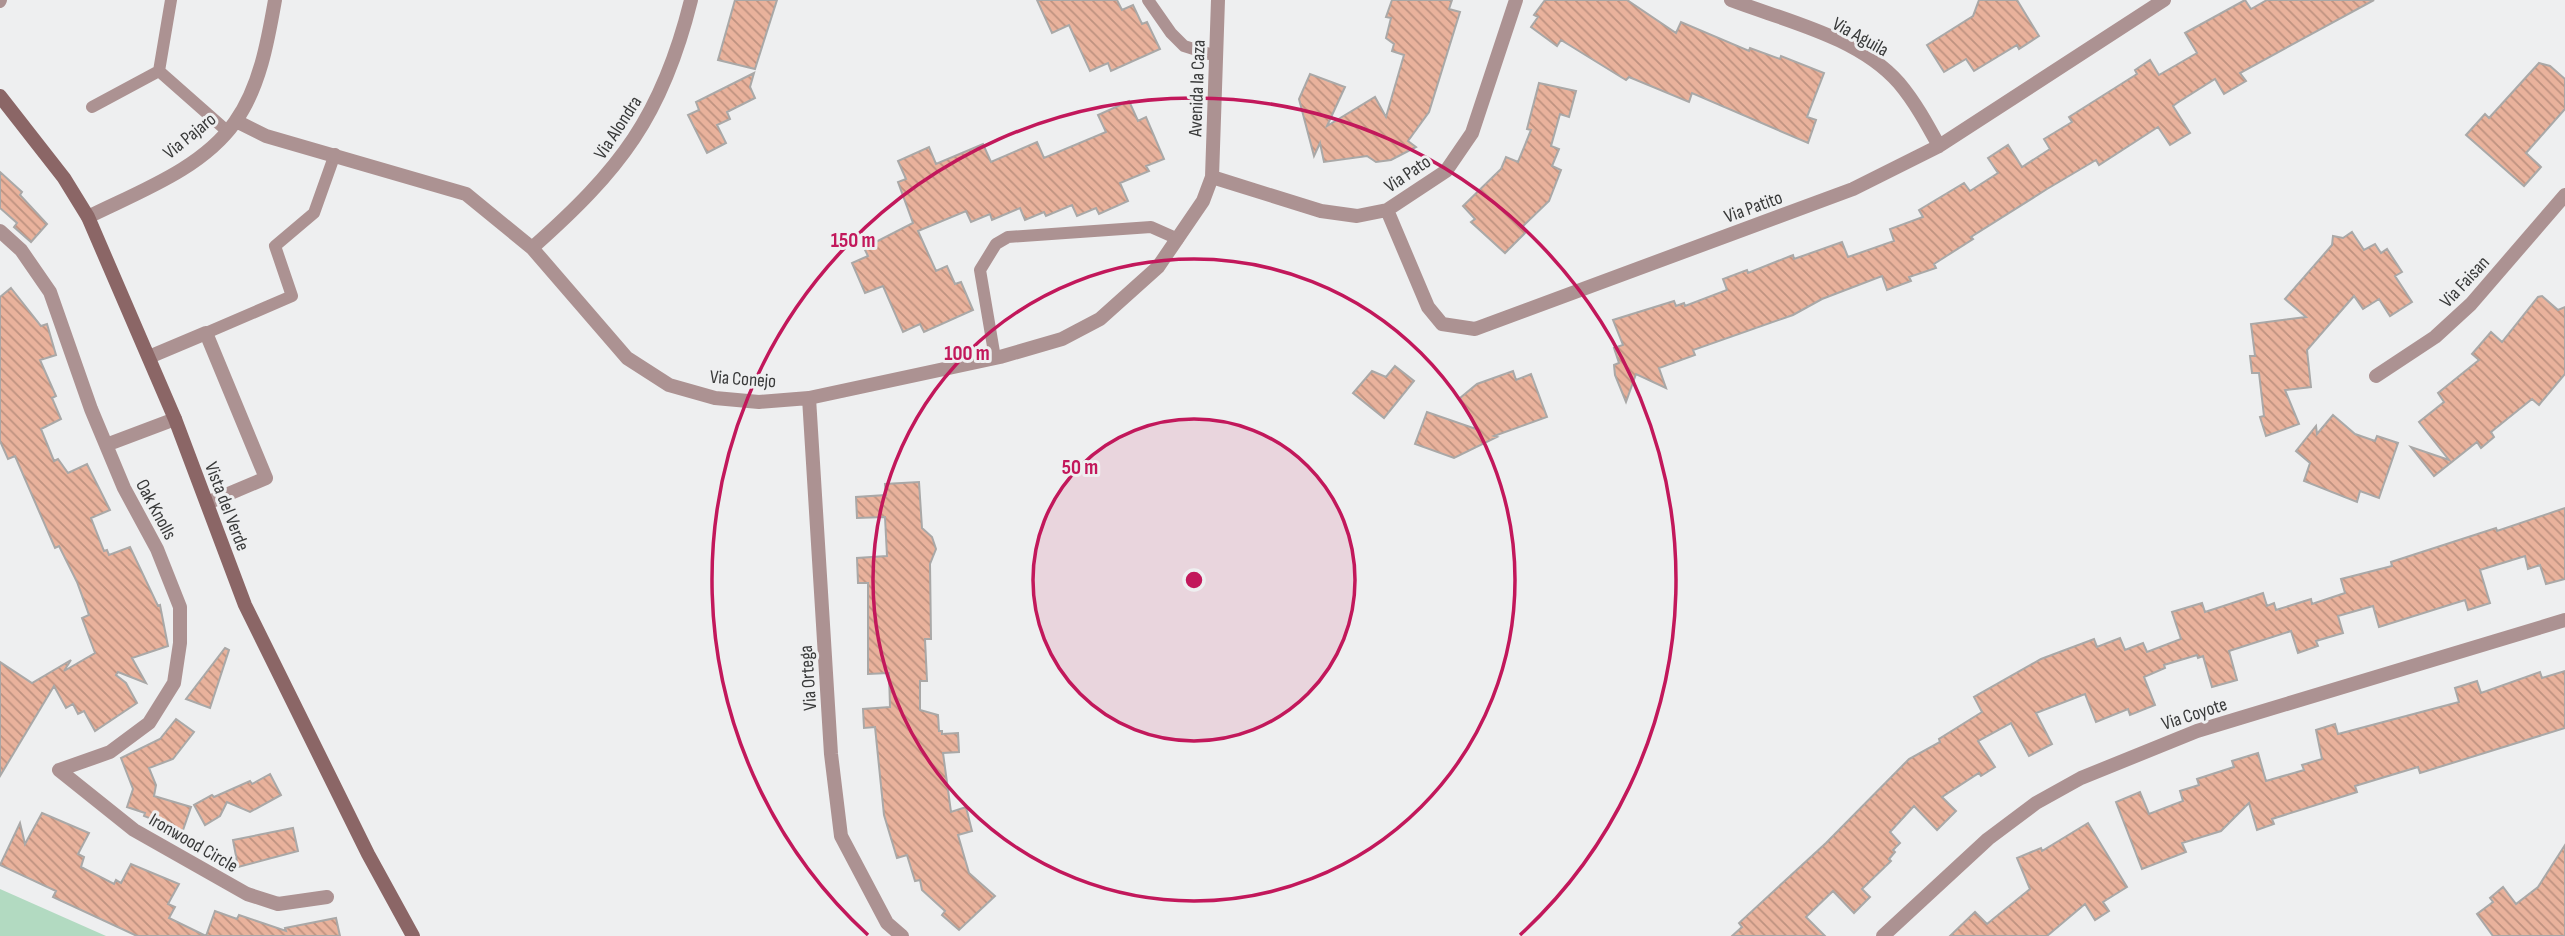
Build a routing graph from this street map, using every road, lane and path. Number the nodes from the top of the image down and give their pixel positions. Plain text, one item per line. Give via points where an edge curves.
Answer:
1 (172, 0) edge
2 (275, 0) edge
3 (691, 0) edge
4 (1148, 0) edge
5 (1219, 0) edge
6 (1516, 0) edge
7 (1731, 0) edge
8 (2164, 0) edge
9 (1216, 56) junction
10 (159, 71) junction
11 (0, 96) edge
12 (92, 107) dead end
13 (232, 126) junction
14 (1940, 146) junction
15 (335, 154) junction
16 (1212, 177) junction
17 (2565, 195) edge
18 (1387, 210) junction
19 (88, 217) junction
20 (0, 231) edge
21 (1178, 239) junction
22 (532, 248) junction
23 (206, 333) junction
24 (149, 358) junction
25 (995, 358) junction
26 (2376, 376) dead end
27 (809, 398) junction
28 (175, 419) junction
29 (106, 445) junction
30 (207, 503) junction
31 (2565, 620) edge
32 (59, 770) joint
33 (327, 897) dead end
34 (413, 936) edge
35 (902, 936) edge
36 (1883, 936) edge

1 - 10 lane
2 - 13 street, Via Pajaro via 267,49
3 - 22 street, Via Alondra via 678,52 656,104 634,139 598,187
4 - 9 lane via 1184,46
5 - 9 street, Avenida la Caza
6 - 18 street, Via Pato via 1472,133 1446,171
7 - 14 street, Via Aguila via 1841,43 1874,61 1919,109
8 - 14 street, Via Patito
9 - 16 street, Avenida la Caza
10 - 12 lane
10 - 13 lane
11 - 19 street, Vista del Verde via 64,178
13 - 15 street, Via Conejo
13 - 19 street, Via Pajaro via 179,171
14 - 18 street, Via Patito via 1853,189 1475,329 1442,324 1428,307
15 - 22 street, Via Conejo via 466,194
15 - 23 lane via 314,213 275,246 292,296
16 - 18 street, Via Pato via 1321,211 1357,216
16 - 21 street, Via Conejo via 1203,201
17 - 26 street, Via Faisan via 2472,304 2435,337
19 - 24 street, Vista del Verde
20 - 29 street, Oak Knolls via 21,250 50,292
21 - 25 street, Via Conejo via 1158,267 1100,319 1062,339
21 - 25 lane via 1151,227 1008,237 996,244 980,270
22 - 27 street, Via Conejo via 627,358 669,385 715,398 759,402
23 - 24 street
23 - 30 street via 266,478
24 - 28 street, Vista del Verde
25 - 27 street, Via Conejo
27 - 35 street, Via Ortega via 831,754 841,836 887,923
28 - 29 street
28 - 30 street, Vista del Verde
29 - 32 street, Oak Knolls via 180,607 180,643 174,683 149,723 110,752
30 - 34 street, Vista del Verde via 245,605
31 - 36 street, Via Coyote via 2197,731 2081,778 2036,803 1988,839
32 - 33 street, Ironwood Circle via 134,830 247,894 278,904

